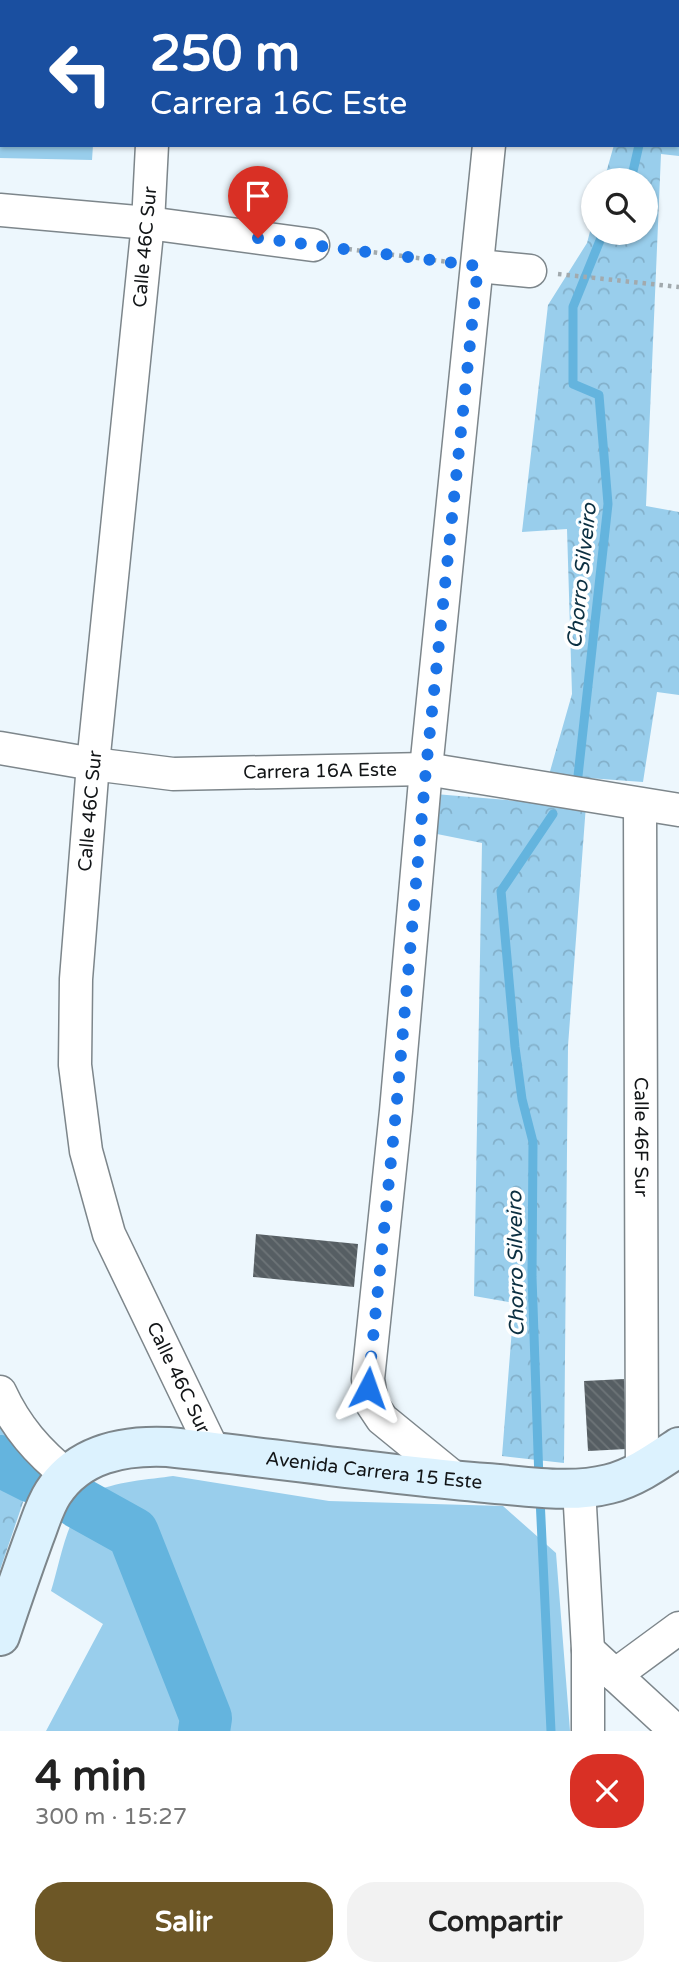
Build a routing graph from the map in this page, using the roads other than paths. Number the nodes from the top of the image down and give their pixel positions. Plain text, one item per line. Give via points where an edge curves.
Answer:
1 (152, 147) edge
2 (489, 147) edge
3 (0, 210) edge
4 (148, 223) junction
5 (313, 245) road end
6 (478, 266) junction
7 (530, 271) dead end
8 (0, 748) edge
9 (93, 764) junction
10 (426, 769) junction
11 (640, 805) junction
12 (679, 810) edge
13 (0, 1392) edge
14 (679, 1447) edge
15 (214, 1452) junction
16 (642, 1470) junction
17 (68, 1476) junction
18 (458, 1481) junction
19 (569, 1488) junction
20 (679, 1628) edge
21 (0, 1636) edge
22 (588, 1650) junction
23 (615, 1675) junction
24 (588, 1731) edge
25 (676, 1731) edge

1 - 4 street, Calle 46C Sur
2 - 6 street
3 - 4 street
4 - 5 street
4 - 9 street, Calle 46C Sur
6 - 7 street
6 - 10 street
8 - 9 street, Carrera 16A Este
9 - 10 street, Carrera 16A Este via 173,774
9 - 15 street, Calle 46C Sur via 74,1022 86,1151 109,1234
10 - 11 street, Carrera 16A Este
10 - 18 street via 368,1379 372,1404 382,1419
11 - 12 street, Carrera 16A Este
11 - 16 street, Calle 46F Sur
13 - 17 street via 33,1445
14 - 16 main road, Avenida Carrera 15 Este
15 - 17 main road, Avenida Carrera 15 Este via 140,1446 115,1449
15 - 18 main road, Avenida Carrera 15 Este
16 - 19 main road, Avenida Carrera 15 Este via 608,1484
17 - 21 main road, Avenida Carrera 15 Este via 46,1506
18 - 19 main road, Avenida Carrera 15 Este
19 - 22 street
20 - 23 street
22 - 23 street
22 - 24 street
23 - 25 street

